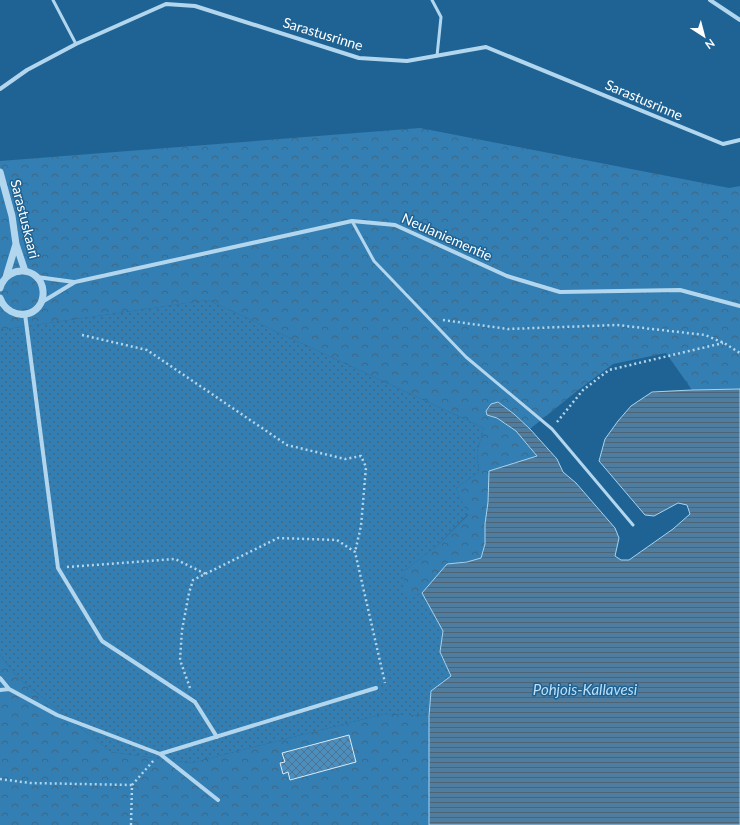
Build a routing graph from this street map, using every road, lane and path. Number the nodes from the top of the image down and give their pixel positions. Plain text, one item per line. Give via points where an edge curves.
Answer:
1 (53, 0) edge
2 (432, 0) edge
3 (710, 0) edge
4 (740, 20) edge
5 (76, 44) junction
6 (437, 56) junction
7 (0, 89) edge
8 (740, 140) edge
9 (0, 172) edge
10 (352, 221) junction
11 (16, 244) junction
12 (26, 271) junction
13 (6, 277) junction
14 (37, 277) junction
15 (75, 282) junction
16 (0, 288) edge
17 (0, 298) edge
18 (41, 302) junction
19 (740, 306) edge
20 (26, 314) junction
21 (429, 318) junction
22 (82, 335) dead end
23 (724, 343) junction
24 (740, 353) edge
25 (552, 430) junction
26 (633, 525) dead end
27 (355, 552) junction
28 (58, 568) junction
29 (206, 574) junction
30 (0, 678) edge
31 (376, 688) joint
32 (0, 690) edge
33 (9, 690) junction
34 (195, 702) junction
35 (217, 737) junction
36 (160, 754) junction
37 (0, 779) edge
38 (132, 786) junction
39 (218, 800) dead end
40 (131, 825) edge

1 - 5 lane
2 - 6 lane via 441,17
3 - 4 street
5 - 6 street, Sarastusrinne via 166,4 195,6 359,58 407,61
5 - 7 street, Sarastusrinne via 28,70
6 - 8 street, Sarastusrinne via 486,47 723,144
9 - 11 street, Sarastuskaari via 12,216
10 - 15 street, Neulaniementie
10 - 19 street, Neulaniementie via 395,225 508,276 560,292 680,290
10 - 21 lane via 374,261
11 - 12 street, Sarastuskaari
11 - 13 street
12 - 13 street via 12,273
12 - 14 street
13 - 16 street
14 - 15 street, Neulaniementie
14 - 18 street via 43,289
15 - 18 street, Neulaniementie
17 - 20 street via 2,304 12,313
18 - 20 street via 32,312
20 - 28 street
21 - 23 path via 508,329 617,325 706,335
21 - 25 lane via 466,357
22 - 27 path via 147,350 287,445 345,459 361,456 366,467 361,526
23 - 24 path
23 - 25 path via 609,370 583,390
25 - 26 lane
27 - 29 path via 337,540 278,538
27 - 31 path via 386,684
28 - 29 path via 174,558
28 - 34 street via 102,641
29 - 34 path via 194,580 182,630 180,660
30 - 33 street
31 - 35 street
32 - 33 street
33 - 36 street via 57,715
34 - 35 street
35 - 36 street
36 - 38 path
36 - 39 street
37 - 38 path via 30,784
38 - 40 path

